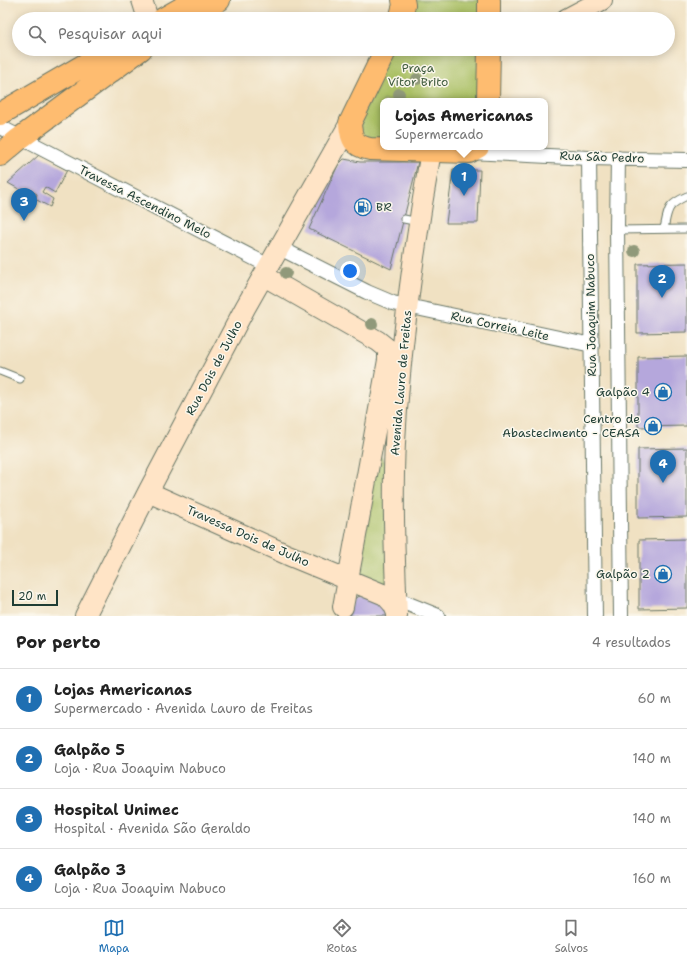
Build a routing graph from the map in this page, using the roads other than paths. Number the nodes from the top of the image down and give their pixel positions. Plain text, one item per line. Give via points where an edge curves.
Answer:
1 (142, 0) edge
2 (196, 0) edge
3 (219, 0) edge
4 (403, 0) edge
5 (489, 0) edge
6 (602, 0) edge
7 (146, 12) edge
8 (175, 12) edge
9 (199, 12) edge
10 (402, 12) edge
11 (489, 12) edge
12 (579, 12) edge
13 (100, 56) edge
14 (132, 56) edge
15 (383, 56) edge
16 (489, 56) edge
17 (488, 98) edge
18 (0, 114) edge
19 (350, 124) junction
20 (0, 127) edge
21 (21, 138) junction
22 (380, 149) edge
23 (401, 150) edge
24 (453, 150) edge
25 (487, 150) edge
26 (432, 151) junction
27 (0, 155) edge
28 (589, 158) junction
29 (618, 158) junction
30 (687, 160) edge
31 (687, 196) edge
32 (664, 229) junction
33 (687, 229) edge
34 (617, 230) junction
35 (280, 248) junction
36 (267, 271) junction
37 (408, 306) junction
38 (394, 344) junction
39 (592, 345) junction
40 (0, 371) edge
41 (20, 379) dead end
42 (148, 492) junction
43 (348, 580) junction
44 (372, 590) junction
45 (396, 609) edge
46 (342, 611) edge
47 (85, 616) edge
48 (438, 616) edge
49 (595, 616) edge
50 (621, 616) edge

1 - 7 street
2 - 8 main road
3 - 9 main road
4 - 10 main road
5 - 11 main road
6 - 12 street
13 - 18 main road
14 - 21 main road
15 - 19 main road
16 - 17 main road
19 - 22 main road via 354,140 361,147
19 - 35 street, Rua Dois de Julho via 322,181
20 - 21 street, Travessa Ascendino Melo
21 - 27 main road
21 - 36 street, Travessa Ascendino Melo
23 - 26 main road
24 - 26 main road
25 - 28 street, Rua São Pedro
26 - 37 street, Avenida Lauro de Freitas via 412,221
28 - 29 street, Rua São Pedro
28 - 39 street, Rua Joaquim Nabuco
29 - 30 street, Rua São Pedro
29 - 34 street
31 - 32 lane via 674,202 668,211
32 - 33 lane
32 - 34 lane
34 - 50 street
35 - 36 street, Rua Dois de Julho
35 - 37 street, Rua Correia Leite via 367,292 393,303
36 - 38 street
36 - 42 street, Rua Dois de Julho
37 - 38 street, Avenida Lauro de Freitas
37 - 39 street, Rua Correia Leite
38 - 43 street, Avenida Lauro de Freitas via 388,349
38 - 45 street, Avenida Lauro de Freitas via 397,414 394,472
39 - 49 street, Rua Joaquim Nabuco
40 - 41 lane
42 - 43 street, Travessa Dois de Julho
42 - 47 street, Rua Dois de Julho
43 - 44 street, Travessa Dois de Julho
43 - 46 street, Avenida Lauro de Freitas
44 - 45 street, Travessa Dois de Julho via 385,595
44 - 46 street via 364,590 352,596
45 - 48 street

